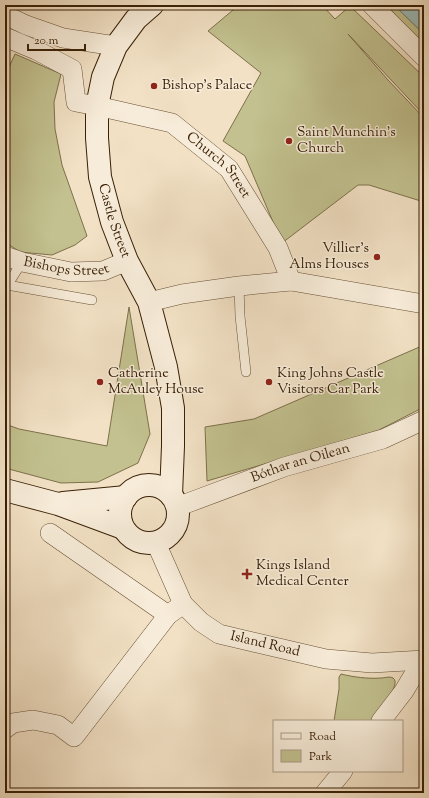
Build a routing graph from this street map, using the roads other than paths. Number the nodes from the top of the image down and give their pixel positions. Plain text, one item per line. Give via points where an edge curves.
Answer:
1 (152, 5) edge
2 (372, 5) edge
3 (5, 15) edge
4 (5, 37) edge
5 (116, 46) junction
6 (424, 57) edge
7 (97, 106) junction
8 (14, 259) edge
9 (127, 261) junction
10 (291, 282) junction
11 (239, 286) junction
12 (6, 287) edge
13 (92, 300) dead end
14 (149, 302) junction
15 (424, 304) edge
16 (246, 372) dead end
17 (424, 420) edge
18 (174, 446) junction
19 (144, 486) junction
20 (5, 490) edge
21 (126, 497) junction
22 (174, 501) junction
23 (58, 504) junction
24 (123, 528) junction
25 (50, 533) dead end
26 (156, 543) junction
27 (183, 604) junction
28 (168, 616) junction
29 (423, 660) edge
30 (382, 720) edge
31 (5, 729) edge
32 (342, 772) edge
33 (325, 793) edge

1 - 5 main road, Castle Street via 136,19
2 - 6 street
3 - 5 street via 63,38
4 - 7 street, Church Street via 72,69 76,102
5 - 7 main road, Castle Street via 103,77
7 - 9 main road, Castle Street via 100,177 112,222
7 - 10 street, Church Street via 172,123 229,169 278,248
8 - 9 street, Bishops Street via 71,272 103,271
8 - 12 lane
9 - 14 main road, Castle Street
10 - 11 street
10 - 15 street
11 - 14 street via 182,294
11 - 16 lane
12 - 13 lane
14 - 18 main road, Castle Street via 168,374 173,408
17 - 22 street, Bóthar an Oilean via 383,439
18 - 19 main road
18 - 22 main road, Castle Street
19 - 21 main road
19 - 22 main road via 163,489
20 - 23 main road
21 - 23 main road
21 - 24 main road via 120,512
22 - 26 main road via 178,516 176,525 171,533
23 - 24 main road
24 - 26 main road via 137,541 146,544
25 - 28 street
26 - 27 street, Island Road
27 - 28 street
27 - 29 street, Island Road via 201,622 219,634 326,659 372,663
28 - 31 street via 74,737 58,725 32,720 13,723
29 - 30 street
32 - 33 street

